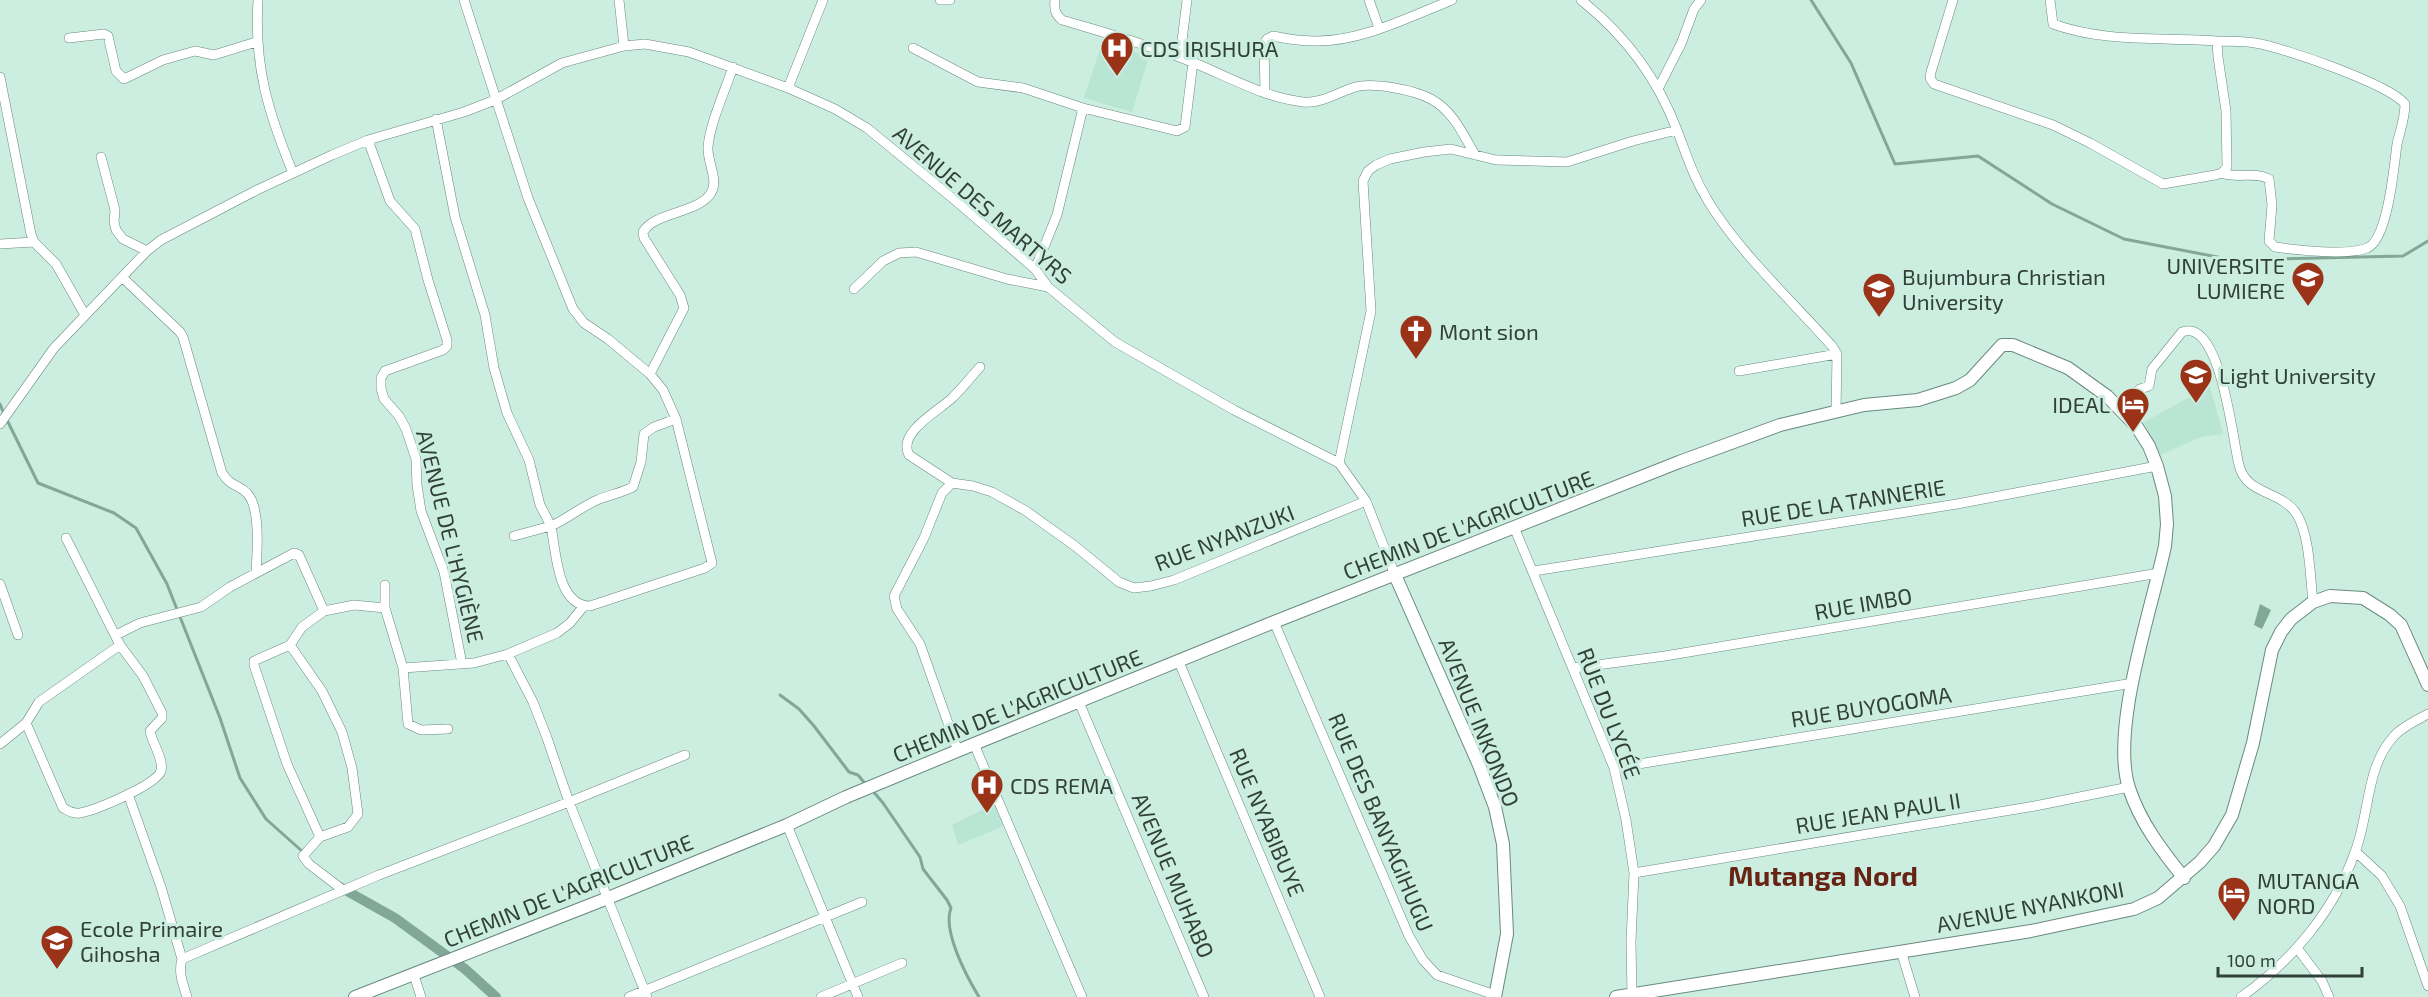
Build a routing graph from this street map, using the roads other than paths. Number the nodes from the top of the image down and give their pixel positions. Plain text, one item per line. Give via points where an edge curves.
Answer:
1 (258, 0) edge
2 (464, 0) edge
3 (619, 0) edge
4 (823, 0) edge
5 (940, 0) edge
6 (950, 0) edge
7 (1055, 0) edge
8 (1187, 0) edge
9 (1369, 0) edge
10 (1452, 0) edge
11 (1581, 0) edge
12 (1701, 0) edge
13 (1953, 0) edge
14 (2050, 0) edge
15 (1379, 28) junction
16 (69, 38) dead end
17 (2217, 41) junction
18 (256, 42) junction
19 (624, 46) junction
20 (913, 48) dead end
21 (1180, 57) junction
22 (1193, 62) junction
23 (733, 67) junction
24 (0, 77) edge
25 (788, 88) junction
26 (1658, 89) junction
27 (1265, 92) junction
28 (495, 100) junction
29 (1083, 108) junction
30 (436, 120) junction
31 (1677, 130) junction
32 (368, 140) junction
33 (1475, 155) junction
34 (101, 157) dead end
35 (293, 173) junction
36 (2222, 173) junction
37 (34, 242) junction
38 (0, 244) edge
39 (147, 251) junction
40 (1035, 269) junction
41 (123, 278) junction
42 (1048, 287) junction
43 (854, 289) dead end
44 (85, 315) junction
45 (1837, 354) junction
46 (980, 368) dead end
47 (1739, 371) dead end
48 (650, 374) junction
49 (2120, 409) junction
50 (1836, 412) junction
51 (676, 419) junction
52 (0, 424) edge
53 (1339, 463) junction
54 (2157, 466) junction
55 (952, 483) junction
56 (1366, 501) junction
57 (551, 526) junction
58 (1514, 527) junction
59 (514, 536) dead end
60 (66, 538) dead end
61 (1534, 571) junction
62 (256, 573) junction
63 (2159, 573) junction
64 (1395, 575) junction
65 (0, 584) edge
66 (385, 585) dead end
67 (2313, 602) junction
68 (584, 606) junction
69 (385, 608) junction
70 (324, 611) junction
71 (1274, 622) junction
72 (18, 635) dead end
73 (116, 635) junction
74 (120, 645) junction
75 (290, 645) junction
76 (508, 654) junction
77 (1179, 662) junction
78 (462, 664) junction
79 (403, 668) junction
80 (1574, 668) junction
81 (2133, 683) junction
82 (2428, 686) edge
83 (1079, 702) junction
84 (2428, 714) edge
85 (26, 723) junction
86 (448, 729) dead end
87 (0, 744) edge
88 (974, 744) junction
89 (958, 751) junction
90 (685, 755) dead end
91 (1614, 768) junction
92 (2129, 787) junction
93 (128, 794) junction
94 (569, 802) junction
95 (787, 825) junction
96 (320, 837) junction
97 (2356, 852) junction
98 (1634, 873) junction
99 (2184, 878) junction
100 (343, 890) junction
101 (609, 898) junction
102 (862, 902) dead end
103 (826, 918) junction
104 (2297, 948) junction
105 (1901, 951) junction
106 (182, 959) junction
107 (902, 963) dead end
108 (414, 975) junction
109 (853, 984) junction
110 (2428, 986) edge
111 (646, 994) edge
112 (1632, 995) junction
113 (1498, 996) edge
114 (187, 997) edge
115 (355, 997) edge
116 (421, 997) edge
117 (629, 997) edge
118 (821, 997) edge
119 (858, 997) edge
120 (1082, 997) edge
121 (1204, 997) edge
122 (1320, 997) edge
123 (1616, 997) edge
124 (1915, 997) edge
125 (2241, 997) edge
126 (2329, 997) edge

1 - 18 street
2 - 28 street
3 - 19 street
4 - 25 street
5 - 6 street
7 - 21 street via 1054,8 1062,20
8 - 21 street
9 - 15 street
10 - 15 street
11 - 26 street via 1622,36
12 - 26 street
13 - 36 street via 1931,72 1934,84 2052,125 2163,184
14 - 17 street via 2053,24 2069,30 2147,40
15 - 27 street via 1316,42 1273,36 1267,39
16 - 18 street via 108,36 116,71 124,79 173,57 195,51 214,55
17 - 36 street via 2228,139 2227,167
17 - 36 street via 2255,43 2344,73 2400,98 2405,104 2388,204 2378,235 2369,248 2348,252 2275,247 2269,241 2269,179
18 - 35 street via 269,113
19 - 23 street, AVENUE DES MARTYRS via 670,47
19 - 28 street, AVENUE DES MARTYRS via 562,63
20 - 29 street via 978,82 1023,88
21 - 22 street
22 - 27 street
22 - 29 street via 1182,130
23 - 25 street, AVENUE DES MARTYRS
23 - 48 street via 708,146 712,192 706,200 652,223 643,232 680,294 684,308
24 - 37 street
25 - 40 street, AVENUE DES MARTYRS via 867,128
26 - 31 street
27 - 33 street via 1304,102 1357,87 1376,86 1430,99 1452,115
28 - 30 street, AVENUE DES MARTYRS
28 - 48 street via 534,214 573,309
29 - 40 street via 1057,215
30 - 32 street, AVENUE DES MARTYRS
30 - 57 street via 456,217 485,315 494,368 507,413 529,460 540,505
31 - 33 street via 1567,162 1521,162
31 - 45 street via 1689,168 1721,221
32 - 35 street, AVENUE DES MARTYRS
32 - 78 street, AVENUE DE L'HYGIÈNE via 390,201 415,229 447,340 443,350 385,371 381,388 384,399 406,429 416,459 422,511 444,572
33 - 53 street via 1451,150 1390,159 1368,171 1364,181 1371,311
34 - 39 street via 115,210 116,230 123,239
35 - 39 street, AVENUE DES MARTYRS
37 - 38 street
37 - 44 street via 56,264
39 - 41 street, AVENUE DES MARTYRS
40 - 42 street, AVENUE DES MARTYRS
41 - 44 street, AVENUE DES MARTYRS
41 - 62 street via 183,337 222,473 227,482 248,494 254,509
42 - 43 street via 916,252 899,253 884,261
42 - 53 street, AVENUE DES MARTYRS via 1124,347 1234,410
44 - 52 street, AVENUE DES MARTYRS via 54,348
45 - 47 street
45 - 50 street
46 - 55 street via 952,398 924,418 905,449
48 - 51 street via 663,390
49 - 50 street, CHEMIN DE L'AGRICULTURE via 2068,368 2007,344 1997,348 1970,380 1956,388 1918,400
49 - 54 street, CHEMIN DE L'AGRICULTURE via 2137,427
49 - 67 street via 2140,389 2149,386 2152,369 2182,332 2200,335 2222,377 2241,475 2254,488 2288,504 2296,514 2306,542
50 - 58 street, CHEMIN DE L'AGRICULTURE via 1780,425
51 - 57 street via 644,434 633,487 595,501
51 - 68 street via 712,563
53 - 56 street, AVENUE DES MARTYRS
54 - 61 street, RUE DE LA TANNERIE via 1957,504
54 - 63 street, CHEMIN DE L'AGRICULTURE via 2167,524
55 - 56 street, RUE NYANZUKI via 992,492 1026,511 1119,582 1134,588 1174,580
55 - 89 street via 942,493 894,596 897,609 920,644
56 - 64 street, AVENUE DES MARTYRS
57 - 59 street
57 - 68 street via 562,583 567,594
58 - 61 street, RUE DU LYCÉE
58 - 64 street, CHEMIN DE L'AGRICULTURE
60 - 73 street
61 - 80 street, RUE DU LYCÉE
62 - 70 street via 294,553 299,555
62 - 73 street via 201,607 140,623
63 - 80 street, RUE IMBO
63 - 81 street, CHEMIN DE L'AGRICULTURE
64 - 71 street, CHEMIN DE L'AGRICULTURE
64 - 113 street, AVENUE INKONDO via 1495,807 1503,844 1507,934
65 - 72 street
66 - 69 street
67 - 82 street, AVENUE NYANKONI via 2330,596 2363,598 2391,615 2406,634
67 - 99 street, AVENUE NYANKONI via 2291,619 2272,650 2253,743 2232,815 2214,846
68 - 76 street via 557,633
69 - 70 street via 354,606
69 - 79 street
70 - 75 street via 302,627
71 - 77 street, CHEMIN DE L'AGRICULTURE
71 - 113 street, RUE DES BANYAGIHUGU via 1418,952 1437,975
73 - 74 street
74 - 85 street via 39,702
74 - 93 street via 143,676 162,713 150,731 162,767 159,775
75 - 96 street via 257,659 254,665 287,764
75 - 96 street via 333,711 352,768 358,814 348,826
76 - 78 street, AVENUE DE L'HYGIÈNE
76 - 94 street, AVENUE DE L'HYGIÈNE via 533,702
77 - 83 street, CHEMIN DE L'AGRICULTURE
77 - 122 street, RUE NYABIBUYE
78 - 79 street
79 - 86 street via 408,724 421,730
80 - 91 street, RUE DU LYCÉE
81 - 91 street, RUE BUYOGOMA
81 - 92 street, CHEMIN DE L'AGRICULTURE via 2125,746
83 - 88 street, CHEMIN DE L'AGRICULTURE
83 - 121 street, AVENUE MUHABO
84 - 97 street via 2395,734 2377,761
85 - 87 street
85 - 93 street via 63,808 80,813
88 - 89 street, CHEMIN DE L'AGRICULTURE
88 - 120 street
89 - 95 street, CHEMIN DE L'AGRICULTURE
90 - 94 street
91 - 98 street, RUE DU LYCÉE
92 - 98 street, RUE JEAN PAUL II
92 - 99 street, CHEMIN DE L'AGRICULTURE via 2151,834
93 - 106 street
94 - 100 street
94 - 101 street, AVENUE DE L'HYGIÈNE
95 - 101 street, CHEMIN DE L'AGRICULTURE
95 - 103 street
96 - 100 street via 303,856
97 - 104 street via 2331,902
97 - 110 street via 2382,876 2400,906
98 - 112 street, RUE DU LYCÉE
99 - 105 street, AVENUE NYANKONI via 2134,909 2031,931
100 - 106 street
101 - 108 street, CHEMIN DE L'AGRICULTURE
101 - 111 street, AVENUE DE L'HYGIÈNE
102 - 103 street
103 - 109 street
103 - 111 street
104 - 125 street
104 - 126 street
105 - 112 street, AVENUE NYANKONI
105 - 124 street
106 - 114 street via 181,978
107 - 109 street
108 - 115 street, CHEMIN DE L'AGRICULTURE
108 - 116 street
109 - 118 street
109 - 119 street
111 - 117 street
112 - 123 street, AVENUE NYANKONI

